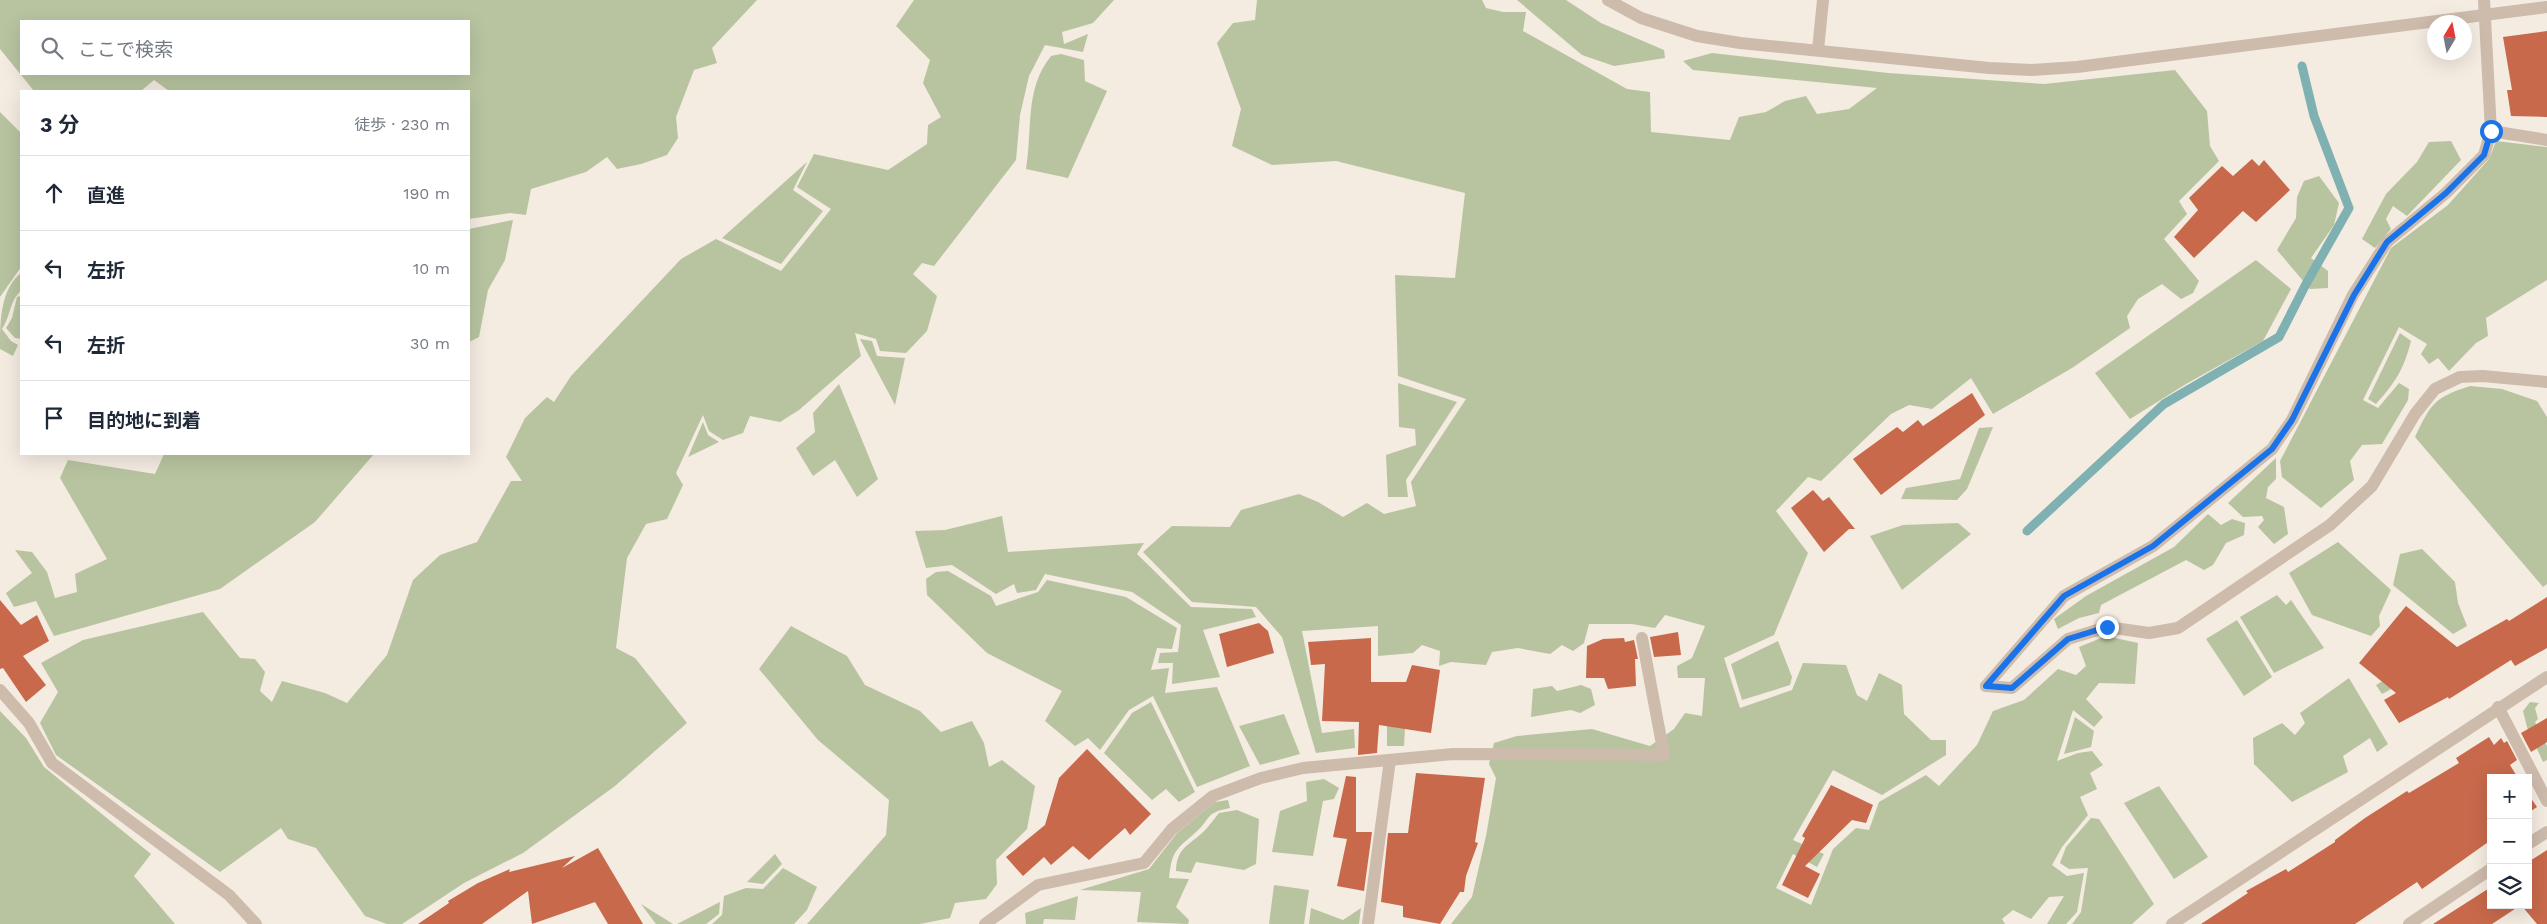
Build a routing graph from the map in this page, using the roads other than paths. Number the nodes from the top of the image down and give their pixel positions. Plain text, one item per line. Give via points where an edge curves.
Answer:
1 (1608, 0) edge
2 (1822, 0) edge
3 (2484, 0) edge
4 (2547, 7) edge
5 (2483, 16) junction
6 (1818, 50) junction
7 (2491, 131) junction
8 (2547, 140) edge
9 (2547, 382) edge
10 (1642, 638) dead end
11 (2547, 677) edge
12 (0, 690) edge
13 (2498, 708) junction
14 (1390, 760) junction
15 (2547, 801) edge
16 (2547, 832) edge
17 (2532, 841) edge
18 (2487, 872) edge
19 (2185, 920) edge
20 (256, 924) edge
21 (985, 924) edge
22 (1368, 924) edge
23 (2172, 924) edge
24 (2409, 924) edge

1 - 6 street via 1641,18 1698,36
2 - 6 street
3 - 5 street
4 - 5 street
5 - 6 street via 2031,70
5 - 7 street
7 - 8 street
7 - 9 street via 2484,155 2446,193 2387,242 2354,295 2292,420 2272,449 2153,546 2064,596 1986,686 2012,688 2068,639 2107,627 2149,633 2178,628 2330,525 2372,486 2415,414 2435,389 2460,377
10 - 14 street via 1664,755 1453,754
11 - 13 street
12 - 20 street via 29,723 52,763 229,895
13 - 15 street
13 - 19 street
14 - 21 street via 1303,768 1261,778 1213,796 1172,829 1144,862 1038,885
14 - 22 street
16 - 17 street
18 - 24 street
19 - 23 street

